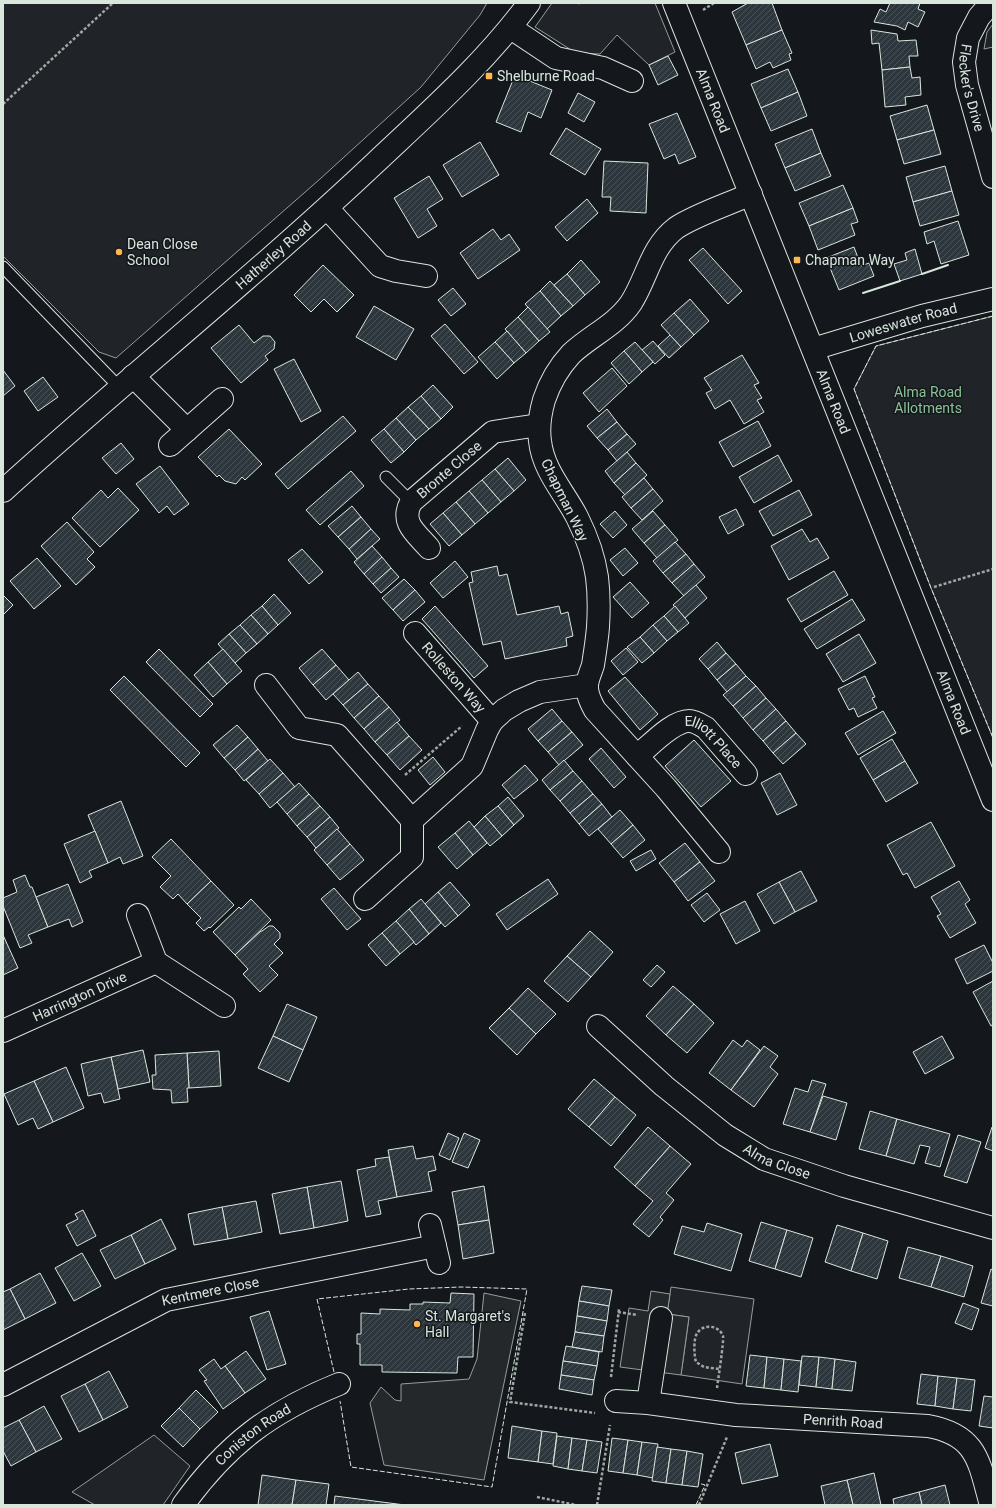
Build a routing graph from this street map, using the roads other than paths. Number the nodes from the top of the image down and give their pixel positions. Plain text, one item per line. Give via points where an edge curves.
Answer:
1 (529, 3) edge
2 (674, 3) edge
3 (991, 3) edge
4 (511, 28) junction
5 (632, 81) dead end
6 (993, 177) edge
7 (751, 194) junction
8 (327, 208) junction
9 (3, 267) edge
10 (426, 276) dead end
11 (993, 298) edge
12 (813, 348) junction
13 (126, 381) junction
14 (222, 399) dead end
15 (539, 424) junction
16 (187, 430) junction
17 (170, 445) dead end
18 (386, 477) dead end
19 (3, 491) edge
20 (411, 502) junction
21 (429, 548) dead end
22 (414, 633) dead end
23 (266, 685) dead end
24 (587, 685) junction
25 (487, 715) junction
26 (637, 756) junction
27 (746, 774) dead end
28 (993, 800) edge
29 (412, 820) junction
30 (719, 852) dead end
31 (365, 899) dead end
32 (138, 915) dead end
33 (156, 962) junction
34 (224, 1006) dead end
35 (598, 1026) dead end
36 (3, 1031) edge
37 (993, 1228) edge
38 (434, 1245) dead end
39 (661, 1318) dead end
40 (339, 1384) dead end
41 (3, 1385) edge
42 (616, 1401) road end
43 (648, 1403) junction
44 (182, 1505) edge
45 (991, 1505) edge

1 - 4 street, Hatherley Road
2 - 7 street, Alma Road
3 - 6 street, Flecker's Drive via 979,17 968,38 964,62 967,85
4 - 5 street via 556,58 603,68
4 - 8 street, Hatherley Road via 454,88
7 - 12 street, Alma Road
7 - 15 street, Chapman Way via 687,221 666,237 651,259 642,283 618,318 571,354 555,374 547,392
8 - 10 street via 380,266
8 - 13 street, Hatherley Road
9 - 13 lane
11 - 12 street, Loweswater Road
12 - 28 street, Alma Road
13 - 16 street
13 - 19 street, Hatherley Road
14 - 16 street
15 - 20 street, Bronte Close via 493,432
15 - 24 street, Chapman Way via 544,458 576,517 595,564 598,627
16 - 17 street
18 - 20 lane
20 - 21 street, Bronte Close via 406,513 408,524
22 - 25 street, Rolleston Way
23 - 29 street via 299,728 337,735
24 - 25 street, Rolleston Way via 535,694 501,712
24 - 26 street via 590,702 595,710
25 - 29 street, Rolleston Way via 486,730 472,766
26 - 27 street, Elliott Place via 672,727 680,722 689,721 706,728
26 - 30 street
29 - 31 street via 412,857
32 - 33 street
33 - 34 street
33 - 36 street, Harrington Drive
35 - 37 street, Alma Close via 664,1086 725,1135 764,1159 844,1186
38 - 41 street, Kentmere Close via 166,1300
39 - 43 street
40 - 44 street, Coniston Road via 310,1396 262,1424 218,1461
42 - 43 street, Penrith Road
43 - 45 street, Penrith Road via 736,1415 943,1428 956,1434 973,1449

